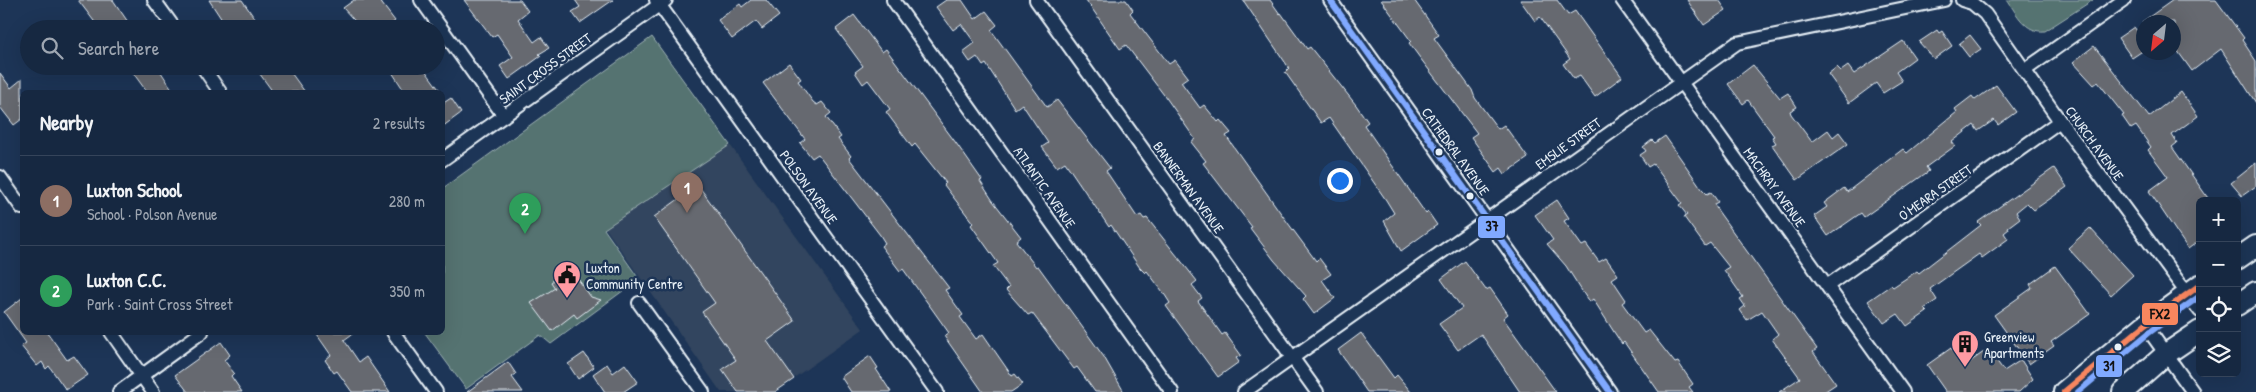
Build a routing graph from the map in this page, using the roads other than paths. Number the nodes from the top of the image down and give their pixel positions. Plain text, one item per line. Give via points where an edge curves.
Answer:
1 (154, 0) edge
2 (421, 0) edge
3 (893, 0) edge
4 (1036, 0) edge
5 (1330, 0) edge
6 (1622, 0) edge
7 (1944, 0) edge
8 (1962, 0) edge
9 (2124, 0) edge
10 (660, 1) edge
11 (168, 20) edge
12 (435, 20) edge
13 (445, 34) edge
14 (2025, 70) junction
15 (208, 75) edge
16 (1680, 81) junction
17 (219, 90) edge
18 (504, 116) junction
19 (2060, 121) junction
20 (445, 158) edge
21 (0, 177) edge
22 (20, 205) edge
23 (1486, 219) junction
24 (2256, 246) edge
25 (2241, 256) edge
26 (1827, 286) junction
27 (2193, 289) edge
28 (2256, 292) edge
29 (2241, 302) edge
30 (639, 303) dead end
31 (2145, 325) junction
32 (2199, 332) edge
33 (113, 335) edge
34 (198, 335) edge
35 (395, 335) edge
36 (2166, 354) junction
37 (1293, 358) junction
38 (141, 376) junction
39 (119, 392) edge
40 (153, 392) edge
41 (436, 392) edge
42 (702, 392) edge
43 (937, 392) edge
44 (1172, 392) edge
45 (1244, 392) edge
46 (1317, 392) edge
47 (1610, 392) edge
48 (1903, 392) edge
49 (2064, 392) edge
50 (2123, 392) edge
51 (2193, 392) edge

1 - 11 street
2 - 12 street
3 - 44 street, ATLANTIC AVENUE
4 - 37 street, BANNERMAN AVENUE
5 - 23 street, CATHEDRAL AVENUE
6 - 16 street, MACHRAY AVENUE
7 - 16 street, EMSLIE STREET via 1737,42
8 - 14 street, CHURCH AVENUE via 1972,3 1985,14
9 - 14 street
10 - 18 street, SAINT CROSS STREET
10 - 43 street, POLSON AVENUE
13 - 18 street
14 - 19 street, CHURCH AVENUE
15 - 17 street
16 - 23 street, EMSLIE STREET
16 - 26 street, MACHRAY AVENUE
18 - 20 street, SAINT CROSS STREET
19 - 26 street, O'MEARA STREET
19 - 27 street, CHURCH AVENUE
21 - 22 street
23 - 37 street, EMSLIE STREET
23 - 47 street, CATHEDRAL AVENUE
24 - 25 main road
26 - 48 street, MACHRAY AVENUE
27 - 31 main road
28 - 29 main road
30 - 42 street
31 - 36 street
31 - 49 main road
32 - 36 main road
33 - 38 street
34 - 38 street
35 - 41 street
36 - 50 main road
36 - 51 street
37 - 45 street, EMSLIE STREET
37 - 46 street, BANNERMAN AVENUE
38 - 39 street
38 - 40 street

